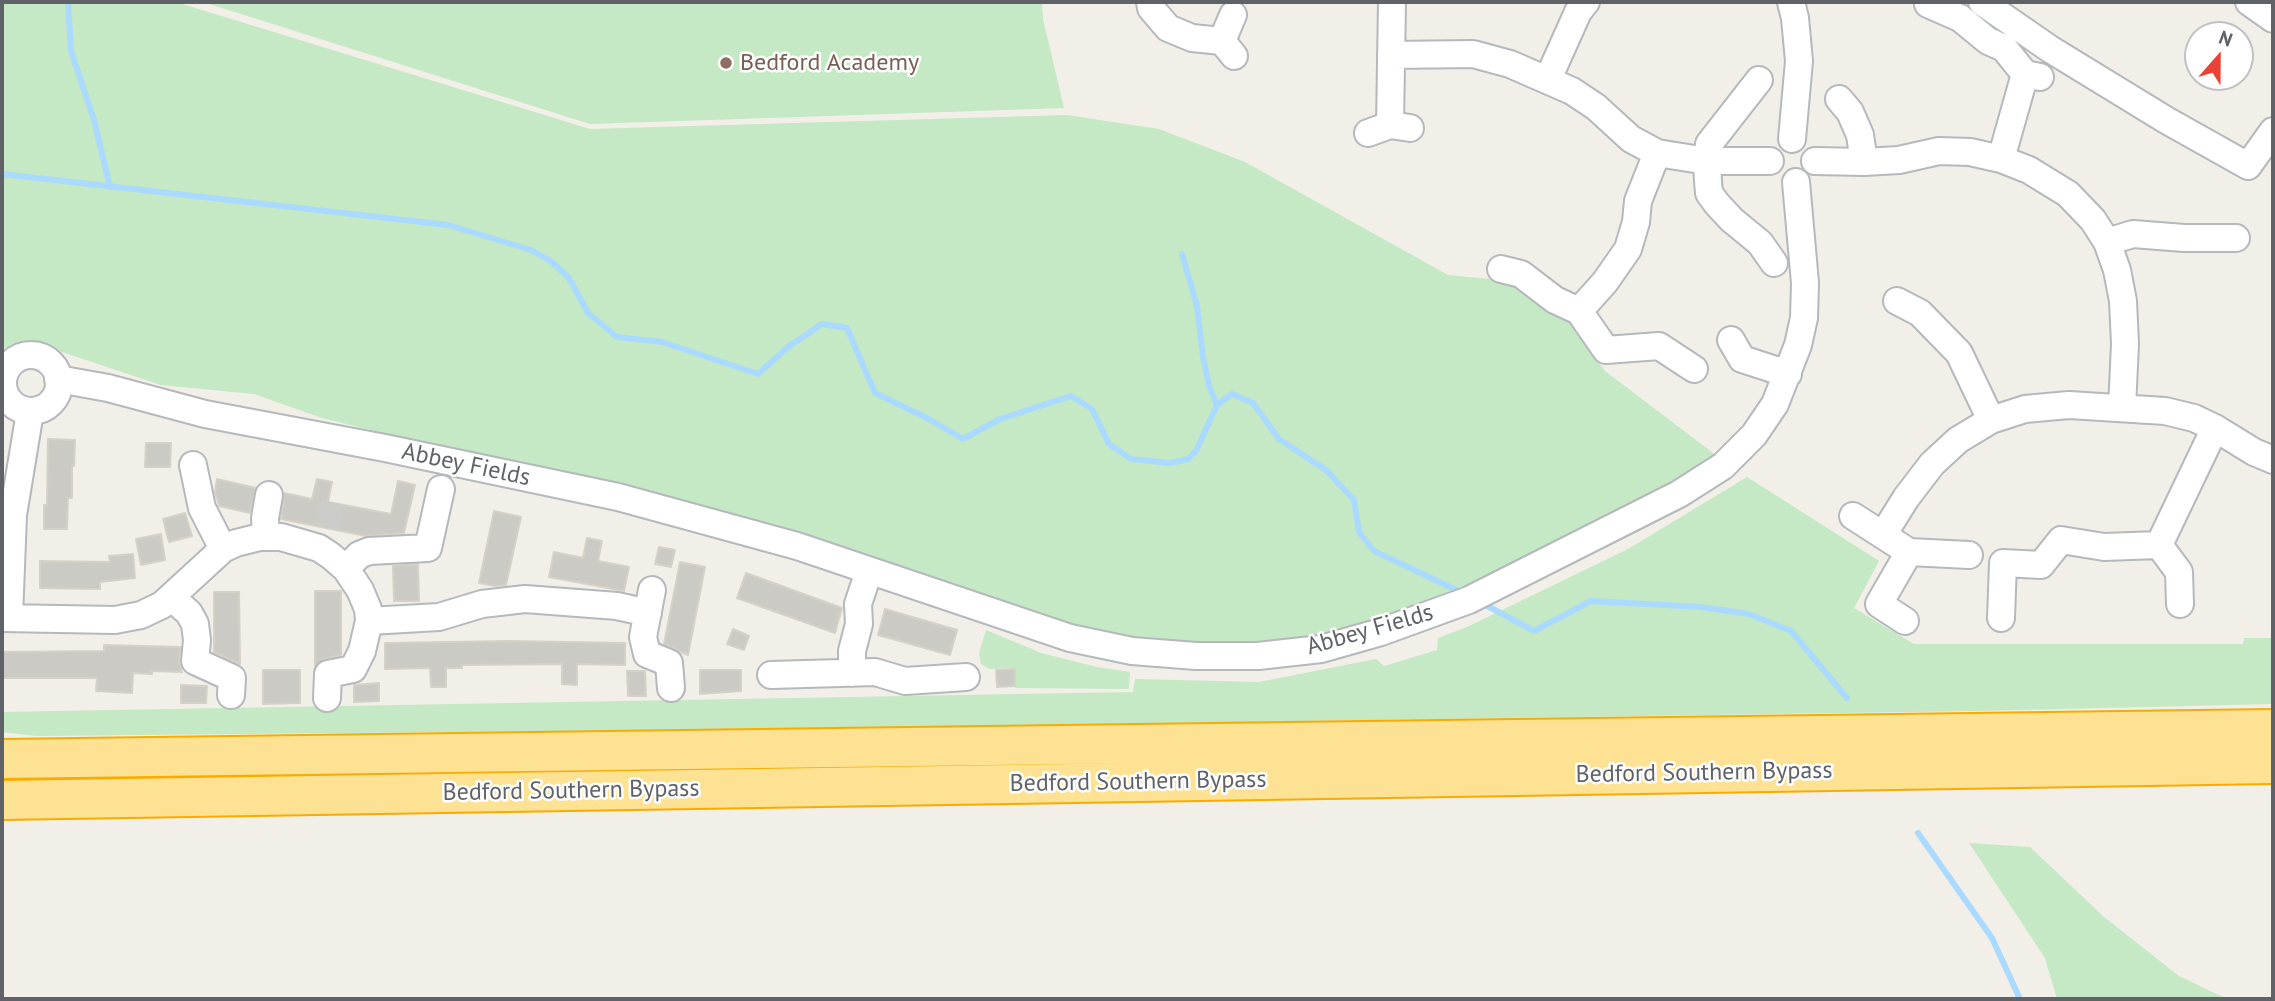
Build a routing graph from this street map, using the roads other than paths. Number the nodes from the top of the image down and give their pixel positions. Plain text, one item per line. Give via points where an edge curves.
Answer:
1 (1150, 2) edge
2 (1392, 2) edge
3 (1586, 2) edge
4 (1791, 2) edge
5 (1982, 2) edge
6 (2249, 2) edge
7 (1928, 4) dead end
8 (1233, 15) dead end
9 (2273, 19) edge
10 (1391, 55) junction
11 (1548, 79) junction
12 (1759, 80) dead end
13 (1839, 99) dead end
14 (1389, 129) dead end
15 (2273, 131) edge
16 (1792, 139) junction
17 (1657, 153) junction
18 (2001, 159) junction
19 (1707, 161) junction
20 (1770, 161) junction
21 (1815, 161) junction
22 (1864, 162) junction
23 (1796, 182) junction
24 (2236, 238) dead end
25 (2107, 242) junction
26 (1774, 263) dead end
27 (1501, 269) dead end
28 (1916, 304) dead end
29 (1580, 311) junction
30 (1731, 340) dead end
31 (1694, 369) dead end
32 (1788, 374) junction
33 (58, 379) junction
34 (2, 386) edge
35 (2122, 408) junction
36 (30, 412) junction
37 (1991, 420) junction
38 (2215, 428) junction
39 (2273, 460) edge
40 (193, 466) dead end
41 (441, 489) dead end
42 (269, 495) dead end
43 (1853, 516) dead end
44 (1883, 535) junction
45 (266, 537) junction
46 (2159, 545) junction
47 (223, 549) junction
48 (1909, 552) junction
49 (1969, 555) dead end
50 (346, 569) junction
51 (869, 571) junction
52 (171, 597) junction
53 (2180, 604) dead end
54 (5, 618) edge
55 (2001, 618) dead end
56 (369, 621) junction
57 (1905, 621) dead end
58 (864, 672) junction
59 (771, 675) dead end
60 (966, 677) dead end
61 (671, 688) dead end
62 (231, 695) dead end
63 (327, 698) dead end
64 (2273, 729) edge
65 (2, 759) edge
66 (2273, 764) edge
67 (2, 800) edge

1 - 8 street via 1168,28 1228,49
2 - 10 street
3 - 11 street
4 - 16 street via 1799,61
5 - 15 street via 2050,49 2248,166
6 - 9 street
7 - 18 street via 1960,18 2004,48 2033,76
10 - 11 street via 1473,54
10 - 14 street
11 - 17 street via 1596,107 1631,139
12 - 19 street via 1709,144
13 - 22 street via 1860,135
16 - 20 street via 1776,146
16 - 21 street via 1809,148
17 - 19 street
17 - 29 street via 1638,201 1628,248
18 - 22 street via 1939,151
18 - 25 street via 2068,194
19 - 20 street
19 - 26 street via 1709,193
20 - 23 street via 1779,176
21 - 22 street
21 - 23 street via 1808,176
23 - 32 street, Abbey Fields via 1804,318
24 - 25 street via 2133,234
25 - 35 street via 2123,301
27 - 29 street via 1521,274 1555,300
28 - 37 street via 1959,353
29 - 31 street via 1606,349 1666,337
30 - 32 street via 1742,359
32 - 51 street, Abbey Fields via 1754,435 1723,466 1679,494 1469,600 1321,649 1258,656 1132,651 1070,638
33 - 34 street via 44,359 21,356 8,366
33 - 36 street via 56,396 48,406
33 - 51 street, Abbey Fields via 205,414 618,497 724,524
34 - 36 street via 12,405
35 - 37 street via 2069,405 2025,409
35 - 38 street via 2165,411
36 - 54 street via 13,515
37 - 44 street via 1958,440 1932,464
38 - 39 street
38 - 46 street
40 - 47 street via 202,508
41 - 50 street via 428,548 369,551
42 - 45 street
43 - 44 street
44 - 48 street
45 - 47 street
45 - 50 street via 324,538
46 - 53 street via 2179,572
46 - 55 street via 2104,547 2061,540 2041,565 2003,563
47 - 52 street
48 - 49 street
48 - 57 street via 1880,604
50 - 56 street via 368,609
51 - 58 street via 858,604 859,624 852,651
52 - 54 street via 141,615 115,620
52 - 62 street via 195,624 195,661 232,678
56 - 61 street via 439,617 482,604 584,593 647,613 647,654 669,663
56 - 63 street via 353,669 328,674
58 - 59 street
58 - 60 street via 905,681
64 - 65 highway, Bedford Southern Bypass
66 - 67 highway, Bedford Southern Bypass

